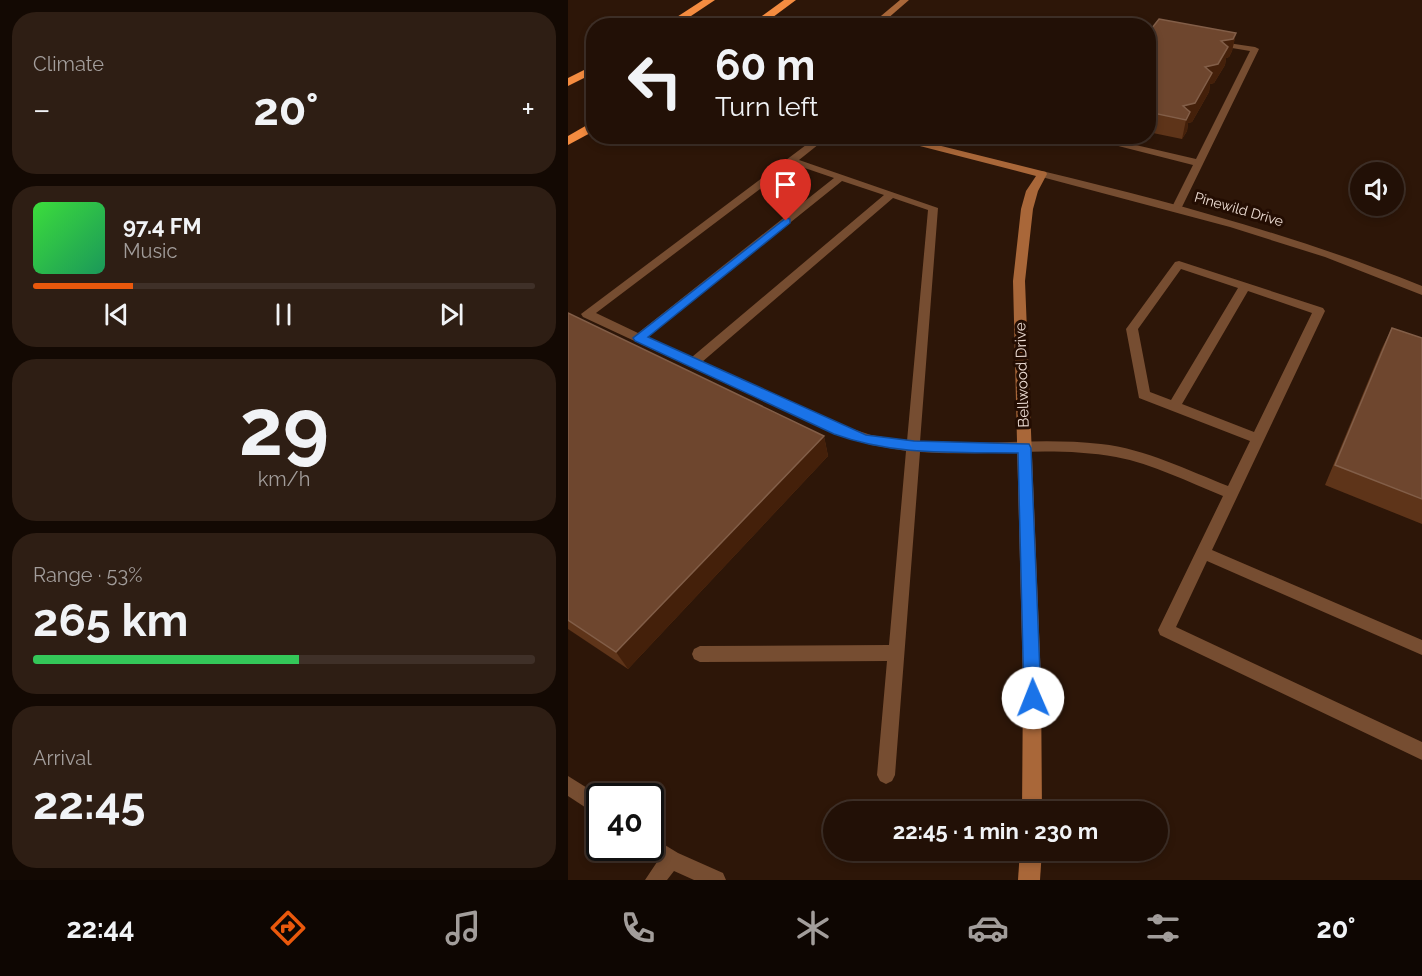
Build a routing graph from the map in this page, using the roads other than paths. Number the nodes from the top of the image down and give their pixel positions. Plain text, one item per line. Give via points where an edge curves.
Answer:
1 (710, 0) edge
2 (791, 0) edge
3 (905, 0) edge
4 (681, 18) edge
5 (765, 18) edge
6 (882, 18) edge
7 (1207, 41) edge
8 (586, 73) edge
9 (568, 83) edge
10 (586, 130) edge
11 (568, 141) edge
12 (815, 144) edge
13 (919, 144) edge
14 (1117, 144) edge
15 (793, 161) junction
16 (1199, 163) junction
17 (1042, 174) junction
18 (841, 177) junction
19 (891, 194) junction
20 (1177, 207) junction
21 (1245, 286) junction
22 (1422, 291) edge
23 (639, 338) junction
24 (693, 363) junction
25 (1174, 406) junction
26 (1257, 438) junction
27 (914, 446) junction
28 (1024, 448) junction
29 (1231, 493) junction
30 (1202, 552) junction
31 (1422, 648) edge
32 (897, 653) junction
33 (700, 654) dead end
34 (1422, 751) edge
35 (886, 775) dead end
36 (568, 785) edge
37 (586, 798) edge
38 (1032, 801) edge
39 (664, 855) edge
40 (671, 860) junction
41 (1030, 861) edge
42 (655, 880) edge
43 (716, 880) edge
44 (1029, 880) edge

1 - 4 highway
2 - 5 highway
3 - 6 street
7 - 16 lane via 1255,50
8 - 9 highway
10 - 11 highway
12 - 15 lane
13 - 17 street
14 - 16 lane
15 - 18 lane
15 - 23 lane via 587,314
16 - 20 lane
17 - 20 street, Pinewild Drive
17 - 28 street, Bellwood Drive via 1027,209 1020,268
18 - 19 lane
18 - 23 lane
19 - 24 lane
19 - 27 lane via 933,208
20 - 22 street, Pinewild Drive via 1289,239
21 - 25 lane
21 - 25 lane via 1179,264 1132,329 1144,395
21 - 26 lane via 1319,311
23 - 24 lane
24 - 27 lane via 851,435
25 - 26 lane
26 - 29 lane
27 - 28 lane
27 - 32 lane
28 - 29 lane via 1116,451
28 - 38 street, Bellwood Drive
29 - 30 lane
30 - 31 lane
30 - 34 lane via 1166,630
32 - 33 lane
32 - 35 lane
36 - 37 lane
39 - 40 lane
40 - 42 lane
40 - 43 lane
41 - 44 street

